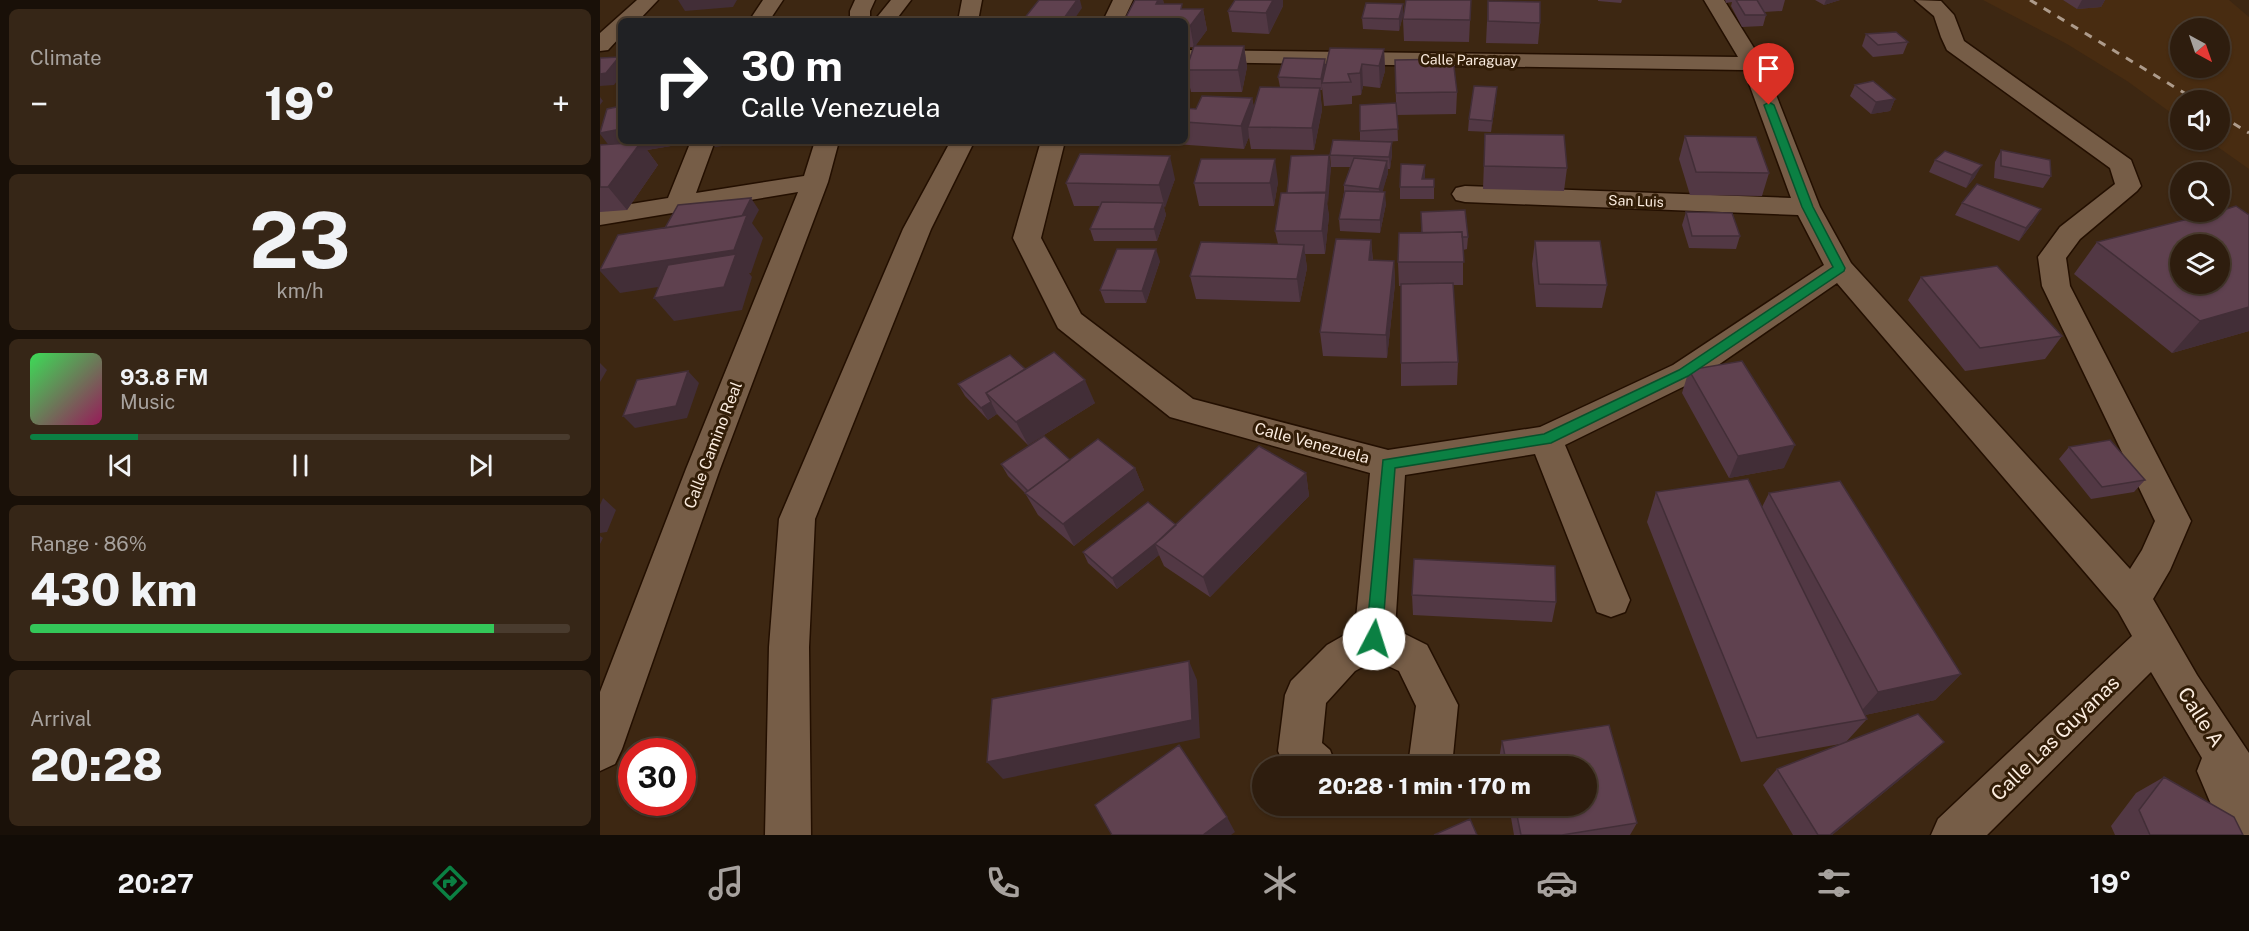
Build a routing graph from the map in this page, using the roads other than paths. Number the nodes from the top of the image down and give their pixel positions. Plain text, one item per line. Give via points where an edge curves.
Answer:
1 (648, 0) edge
2 (773, 0) edge
3 (865, 0) edge
4 (901, 0) edge
5 (972, 0) edge
6 (1123, 0) edge
7 (1714, 0) edge
8 (1925, 0) edge
9 (629, 18) edge
10 (761, 18) edge
11 (860, 18) edge
12 (886, 18) edge
13 (969, 18) edge
14 (1114, 18) edge
15 (618, 28) edge
16 (600, 45) edge
17 (1188, 56) edge
18 (1753, 64) junction
19 (702, 144) edge
20 (826, 144) edge
21 (960, 144) edge
22 (1052, 144) edge
23 (815, 182) junction
24 (1465, 194) dead end
25 (679, 203) junction
26 (1807, 207) junction
27 (600, 217) edge
28 (1840, 268) junction
29 (1546, 439) junction
30 (1388, 464) junction
31 (2132, 599) junction
32 (1611, 600) dead end
33 (1374, 639) junction
34 (2155, 641) junction
35 (2182, 689) junction
36 (600, 749) edge
37 (1305, 756) edge
38 (1431, 756) edge
39 (2249, 792) edge
40 (788, 835) edge
41 (1954, 835) edge
42 (2247, 835) edge

1 - 9 street
2 - 10 street
3 - 11 street
4 - 12 street
5 - 13 street
6 - 14 street
7 - 18 street, Calle A
8 - 31 street via 1939,7 1950,24 1955,45 2122,165 2128,186 2070,232 2052,257 2056,286 2173,521 2157,559
15 - 16 street
17 - 18 street, Calle Paraguay
18 - 26 street, Calle A
19 - 25 street
20 - 23 street, Calle Camino Real
21 - 40 street via 917,229 797,519 789,646
22 - 30 street, Calle Venezuela via 1027,238 1069,321 1182,408
23 - 25 street
23 - 36 street, Calle Camino Real
24 - 26 street, San Luis
25 - 27 street
26 - 28 street, Calle A
28 - 29 street, Calle Venezuela via 1684,373
28 - 31 street, Calle A
29 - 30 street, Calle Venezuela
29 - 32 street
30 - 33 street
31 - 34 street, Calle A
33 - 37 street via 1341,658 1306,695 1300,751
33 - 38 street via 1413,658 1437,705
34 - 35 street, Calle A
34 - 41 street, Calle Las Guyanas
35 - 39 street, Calle A
35 - 42 street

